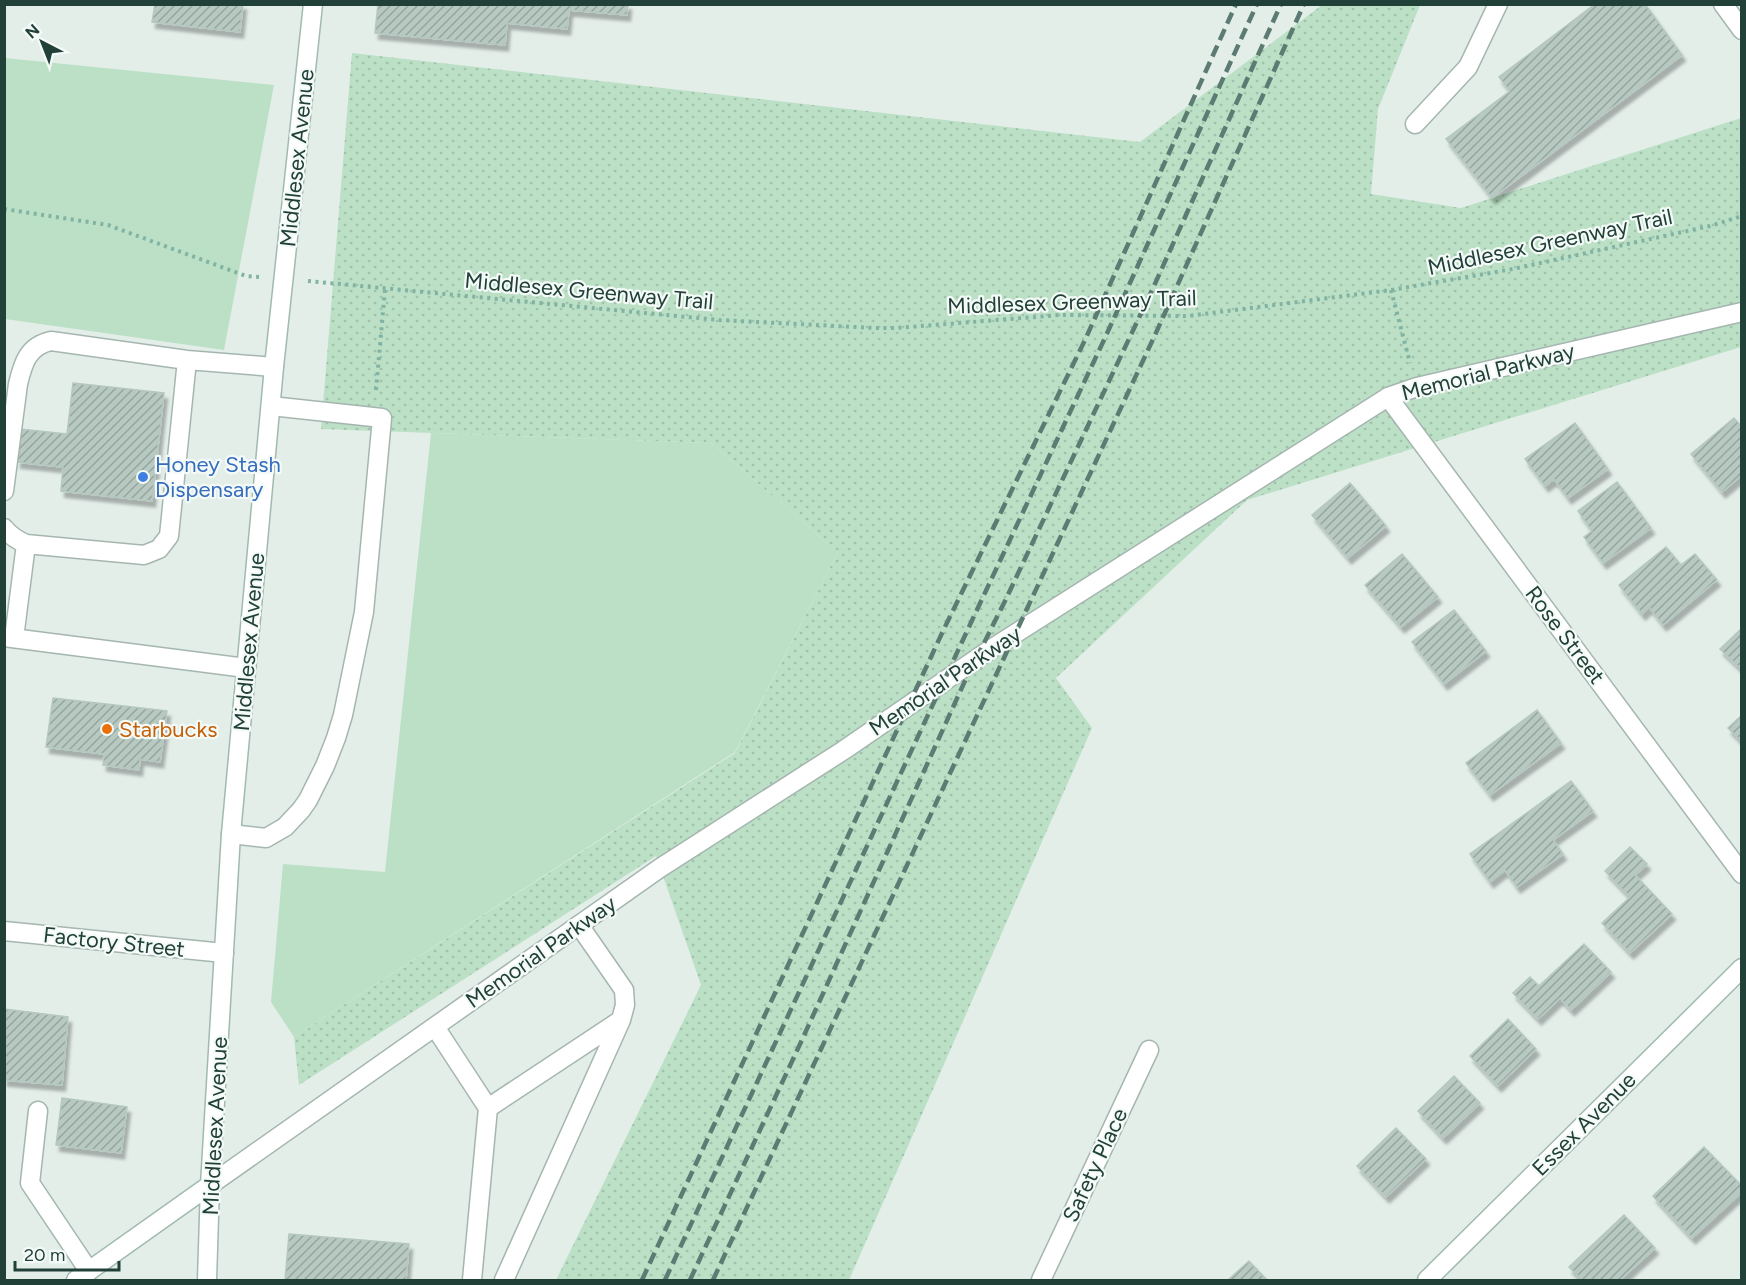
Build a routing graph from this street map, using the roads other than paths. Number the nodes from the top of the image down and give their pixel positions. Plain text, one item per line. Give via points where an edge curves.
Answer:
1 (314, 4) edge
2 (1497, 4) edge
3 (1723, 4) edge
4 (1742, 30) edge
5 (1415, 124) dead end
6 (1742, 312) edge
7 (187, 360) junction
8 (274, 367) junction
9 (1388, 397) junction
10 (271, 406) junction
11 (4, 491) edge
12 (4, 528) edge
13 (26, 544) junction
14 (9, 637) edge
15 (246, 668) junction
16 (231, 834) junction
17 (1742, 874) edge
18 (579, 925) junction
19 (4, 931) edge
20 (224, 952) junction
21 (1742, 968) edge
22 (621, 1020) junction
23 (435, 1027) junction
24 (1149, 1050) dead end
25 (489, 1108) junction
26 (38, 1111) dead end
27 (210, 1185) junction
28 (82, 1276) edge
29 (207, 1281) edge
30 (472, 1281) edge
31 (504, 1281) edge
32 (1041, 1281) edge
33 (1428, 1281) edge

1 - 8 street, Middlesex Avenue
2 - 5 street via 1468,67
3 - 4 street
6 - 9 street, Memorial Parkway
7 - 8 street
7 - 11 street via 51,341 42,343 27,356 21,369
7 - 13 street via 169,536 159,549 144,555
8 - 10 street, Middlesex Avenue
9 - 17 street, Rose Street
9 - 18 street, Memorial Parkway via 991,649
10 - 15 street, Middlesex Avenue
10 - 16 street via 382,418 364,612 343,715 308,800 285,827 266,838
12 - 13 street
13 - 14 street
14 - 15 street
15 - 16 street, Middlesex Avenue
16 - 20 street, Middlesex Avenue
18 - 22 street via 624,990
18 - 23 street, Memorial Parkway
19 - 20 street, Factory Street
20 - 27 street, Middlesex Avenue
21 - 33 street, Essex Avenue
22 - 25 street
22 - 31 street
23 - 25 street
23 - 27 street, Memorial Parkway
24 - 32 street, Safety Place
25 - 30 street
26 - 28 street via 30,1183
27 - 28 street, Memorial Parkway
27 - 29 street, Middlesex Avenue

